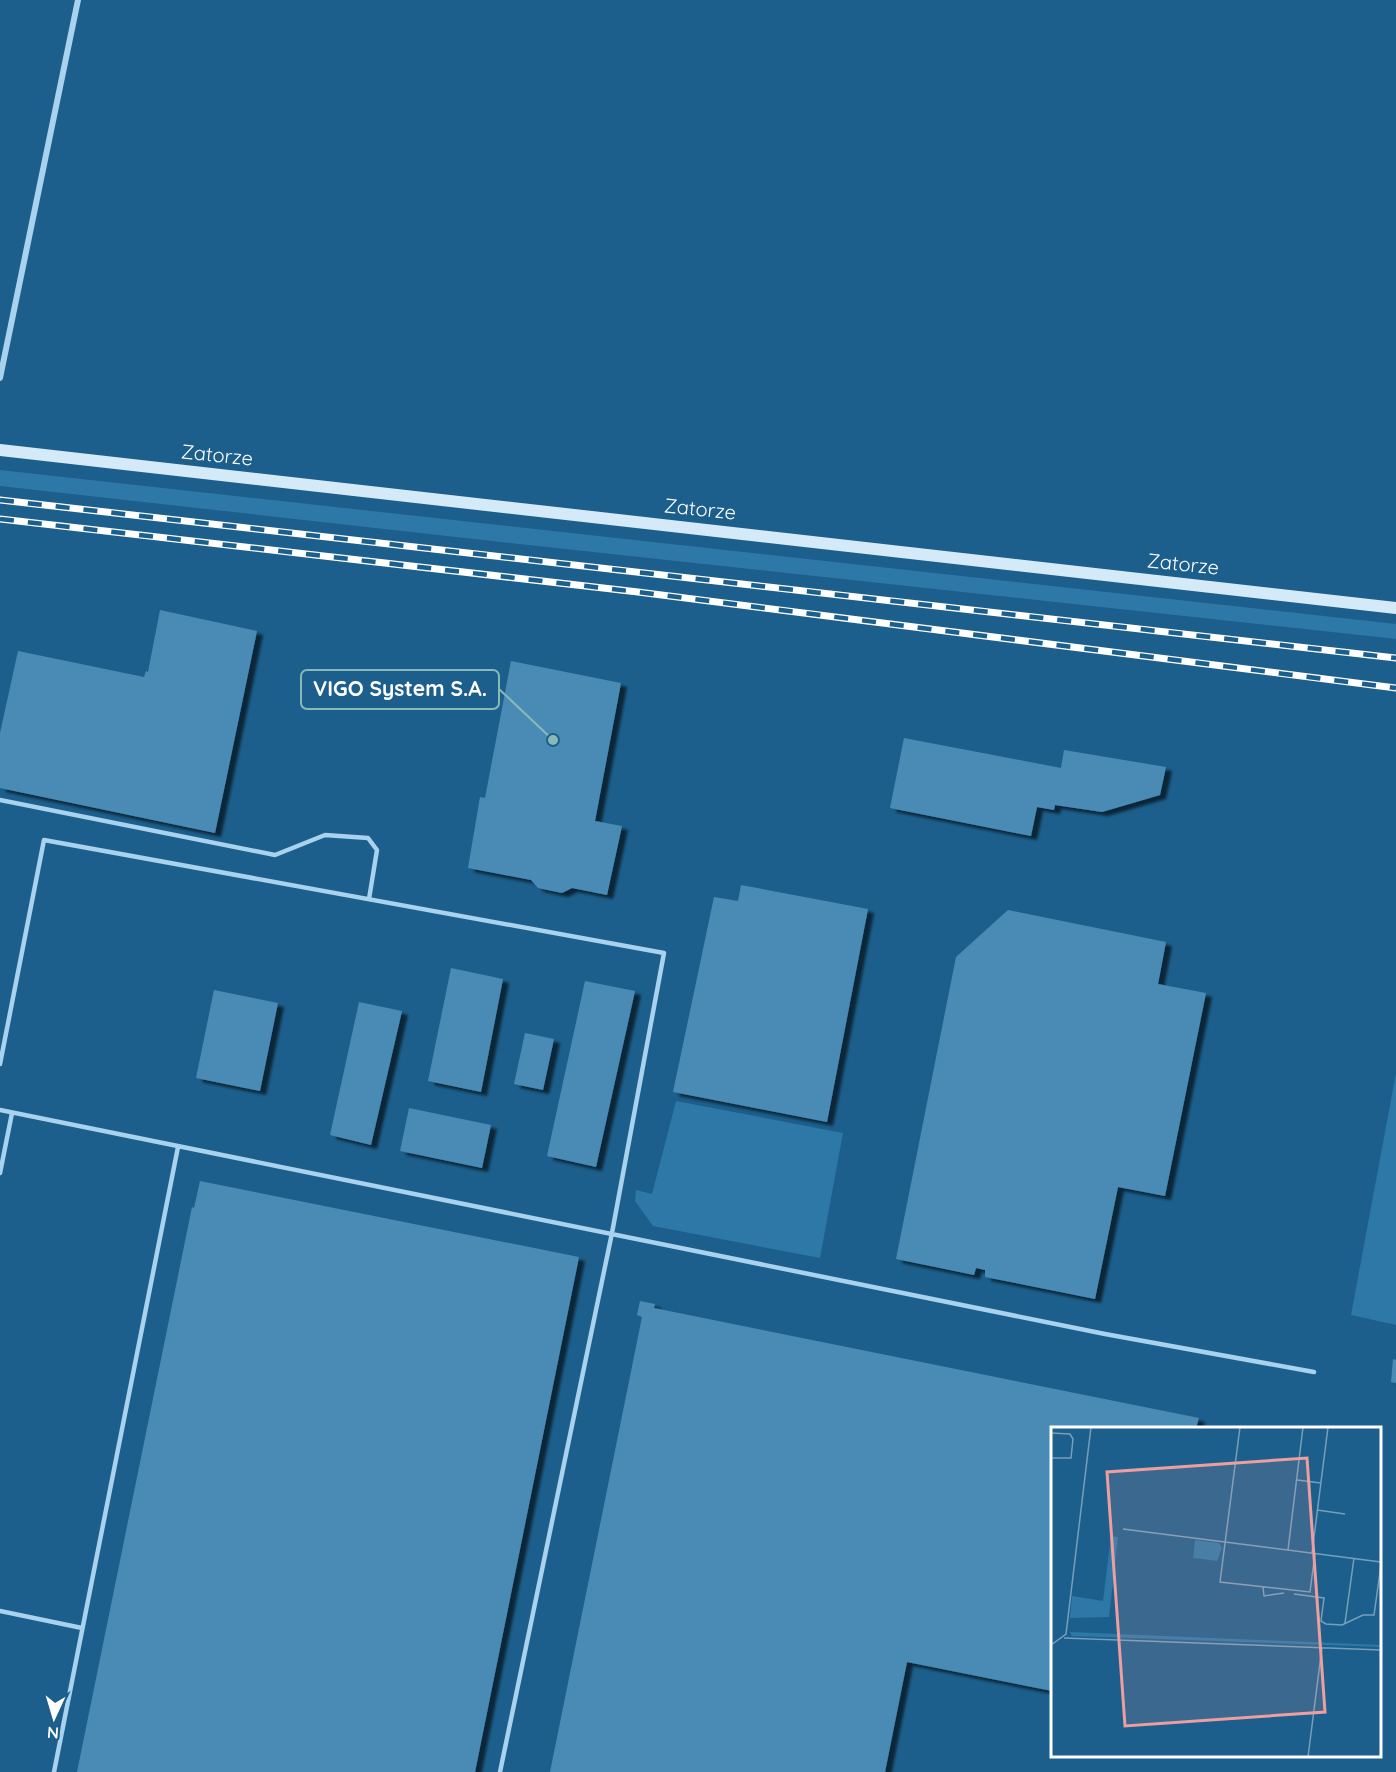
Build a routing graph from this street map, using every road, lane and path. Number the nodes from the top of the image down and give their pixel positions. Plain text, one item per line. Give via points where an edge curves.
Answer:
1 (78, 0) edge
2 (0, 378) edge
3 (0, 450) edge
4 (1396, 608) edge
5 (0, 800) edge
6 (369, 899) junction
7 (0, 1064) edge
8 (0, 1110) edge
9 (12, 1113) junction
10 (178, 1147) junction
11 (0, 1173) edge
12 (612, 1233) junction
13 (1314, 1372) dead end
14 (0, 1611) edge
15 (82, 1628) junction
16 (54, 1772) edge
17 (500, 1772) edge

1 - 2 street
3 - 4 street, Zatorze
5 - 6 lane via 275,855 325,835 368,838 377,850
6 - 7 lane via 44,840
6 - 12 lane via 664,952
8 - 9 lane
9 - 10 lane
9 - 11 lane
10 - 12 lane
10 - 15 lane
12 - 13 lane via 1105,1334
12 - 17 lane
14 - 15 lane
15 - 16 lane

